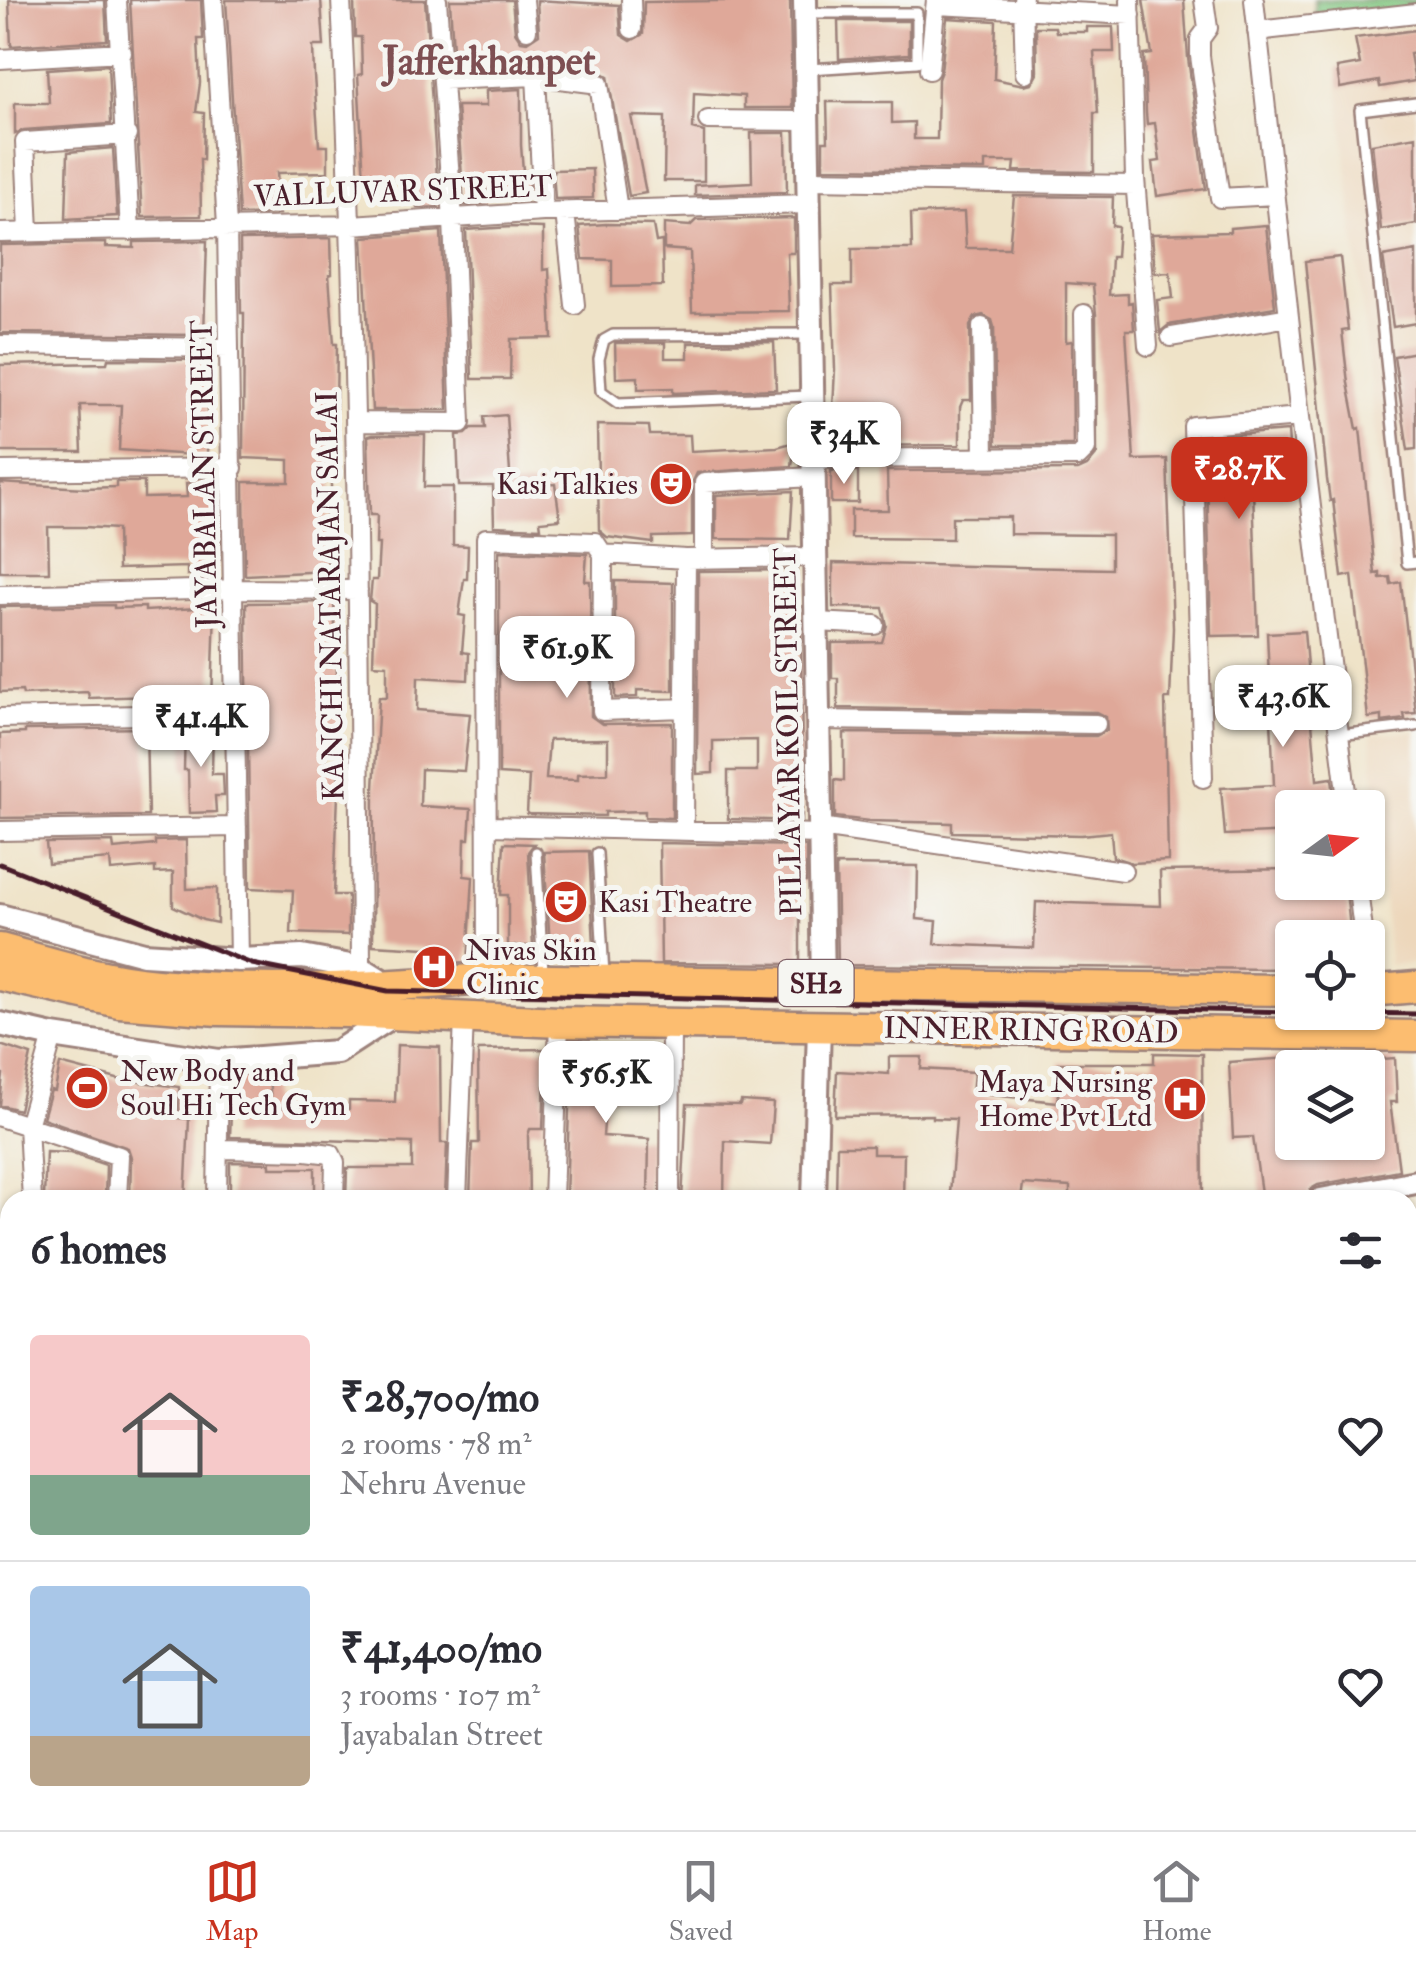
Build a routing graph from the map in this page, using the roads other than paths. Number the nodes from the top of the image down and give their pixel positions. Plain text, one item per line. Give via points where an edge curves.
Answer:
1 (117, 0) edge
2 (213, 0) edge
3 (342, 0) edge
4 (437, 0) edge
5 (524, 0) edge
6 (631, 0) edge
7 (1204, 0) edge
8 (1254, 0) edge
9 (936, 2) edge
10 (1023, 4) edge
11 (805, 7) edge
12 (1130, 7) edge
13 (1416, 13) edge
14 (632, 29) dead end
15 (527, 30) dead end
16 (1257, 31) junction
17 (122, 52) junction
18 (0, 58) edge
19 (806, 69) junction
20 (929, 70) dead end
21 (1025, 74) dead end
22 (536, 76) junction
23 (443, 80) junction
24 (1416, 103) edge
25 (708, 120) dead end
26 (807, 121) junction
27 (127, 134) junction
28 (1135, 186) junction
29 (809, 192) junction
30 (1275, 194) junction
31 (618, 210) junction
32 (544, 212) junction
33 (565, 212) junction
34 (453, 220) junction
35 (352, 225) junction
36 (226, 226) junction
37 (130, 230) junction
38 (29, 232) junction
39 (0, 233) edge
40 (576, 304) dead end
41 (1084, 314) dead end
42 (1289, 317) junction
43 (982, 327) dead end
44 (811, 334) junction
45 (1170, 337) dead end
46 (0, 345) edge
47 (1148, 346) dead end
48 (229, 348) junction
49 (813, 396) junction
50 (1300, 417) junction
51 (357, 422) junction
52 (984, 457) junction
53 (233, 468) junction
54 (813, 468) junction
55 (0, 471) edge
56 (603, 554) junction
57 (815, 557) junction
58 (695, 559) junction
59 (1416, 562) edge
60 (234, 589) junction
61 (358, 590) junction
62 (0, 595) edge
63 (816, 622) junction
64 (875, 625) dead end
65 (685, 708) junction
66 (236, 713) junction
67 (0, 718) edge
68 (818, 720) junction
69 (1096, 724) dead end
70 (1416, 726) edge
71 (1339, 735) junction
72 (1203, 778) dead end
73 (1346, 790) edge
74 (488, 826) junction
75 (237, 827) junction
76 (684, 830) junction
77 (820, 830) junction
78 (0, 831) edge
79 (536, 852) dead end
80 (597, 852) dead end
81 (1123, 871) dead end
82 (0, 916) edge
83 (0, 948) edge
84 (239, 960) junction
85 (0, 975) edge
86 (487, 978) junction
87 (543, 980) junction
88 (605, 983) junction
89 (823, 983) junction
90 (1385, 984) edge
91 (1416, 987) edge
92 (349, 989) junction
93 (1275, 990) edge
94 (393, 1001) junction
95 (464, 1017) junction
96 (559, 1022) junction
97 (0, 1024) edge
98 (671, 1024) junction
99 (819, 1026) junction
100 (53, 1036) junction
101 (1416, 1036) edge
102 (219, 1060) junction
103 (0, 1117) edge
104 (28, 1126) junction
105 (220, 1149) junction
106 (1416, 1182) edge
107 (31, 1190) edge
108 (117, 1190) edge
109 (218, 1190) edge
110 (334, 1190) edge
111 (458, 1190) edge
112 (554, 1190) edge
113 (670, 1190) edge
114 (814, 1190) edge
115 (1374, 1190) edge

1 - 17 street
2 - 36 street, JAYABALAN STREET
3 - 35 street, KANCHI NATARAJAN SALAI
4 - 23 street
5 - 15 street
6 - 14 street
7 - 30 street via 1208,28 1200,56 1220,198
8 - 16 street
9 - 10 street
9 - 20 street
10 - 12 street
10 - 21 street
11 - 19 street, PILLAYAR KOIL STREET
11 - 19 lane via 917,13 917,62
12 - 28 street
13 - 16 street
16 - 30 street
17 - 18 street
17 - 27 street
19 - 26 street, PILLAYAR KOIL STREET
22 - 23 street
22 - 31 street via 598,84
22 - 32 street
23 - 34 street
24 - 59 lane via 1360,110 1407,563
25 - 26 street
26 - 29 street, PILLAYAR KOIL STREET
27 - 37 street
27 - 38 street via 25,142
28 - 29 street, VALLUVAR STREET
28 - 47 street
29 - 31 street, VALLUVAR STREET
29 - 44 street, PILLAYAR KOIL STREET
30 - 42 street
31 - 33 street, VALLUVAR STREET
32 - 33 street, VALLUVAR STREET
32 - 34 street, VALLUVAR STREET
33 - 40 street
34 - 35 street, VALLUVAR STREET
34 - 51 street via 461,424
35 - 36 street, VALLUVAR STREET
35 - 51 street, KANCHI NATARAJAN SALAI
36 - 37 street, VALLUVAR STREET
36 - 48 street, JAYABALAN STREET
37 - 38 street, VALLUVAR STREET
38 - 39 street, VALLUVAR STREET
41 - 52 street via 1083,454
42 - 45 street
42 - 50 street
43 - 52 street
44 - 49 street, PILLAYAR KOIL STREET
44 - 49 lane via 613,335 600,352 599,382 618,403
46 - 48 street
48 - 53 street, JAYABALAN STREET
49 - 54 street, PILLAYAR KOIL STREET
50 - 71 street
50 - 72 street via 1192,426
51 - 61 street, KANCHI NATARAJAN SALAI
52 - 54 street
53 - 55 street
53 - 60 street, JAYABALAN STREET
54 - 57 street, PILLAYAR KOIL STREET
54 - 58 street via 704,483
56 - 58 street
56 - 65 street via 602,711
56 - 74 street via 595,542 486,538
57 - 58 street
57 - 63 street, PILLAYAR KOIL STREET
58 - 65 street
60 - 61 street
60 - 62 street
60 - 66 street, JAYABALAN STREET
61 - 92 street, KANCHI NATARAJAN SALAI
63 - 64 street
63 - 68 street, PILLAYAR KOIL STREET
65 - 76 street
66 - 67 street
66 - 75 street, JAYABALAN STREET
68 - 69 street
68 - 77 street, PILLAYAR KOIL STREET
70 - 71 lane
71 - 73 street
74 - 76 street
74 - 86 street
75 - 78 street
75 - 84 street, JAYABALAN STREET
76 - 77 street
77 - 81 street
77 - 89 street, PILLAYAR KOIL STREET
79 - 87 lane
80 - 88 lane
82 - 84 street via 144,954
83 - 92 main road, SH2 via 155,984
84 - 92 street via 302,957
85 - 92 main road, SH2 via 134,1004 218,1010
86 - 87 main road, INNER RING ROAD / SH2
86 - 94 main road, INNER RING ROAD / SH2
87 - 88 main road, INNER RING ROAD / SH2
88 - 89 main road, INNER RING ROAD / SH2
89 - 93 main road, INNER RING ROAD / SH2
90 - 91 main road
92 - 94 main road, INNER RING ROAD / SH2
94 - 95 main road, INNER RING ROAD / SH2
94 - 102 street via 337,1052
95 - 96 main road, INNER RING ROAD / SH2
95 - 111 street
96 - 98 main road, INNER RING ROAD / SH2
96 - 112 street
97 - 100 street
98 - 99 main road, INNER RING ROAD / SH2
98 - 113 street
99 - 101 main road, INNER RING ROAD / SH2
99 - 114 street
100 - 102 street
100 - 104 street
102 - 105 street
103 - 104 street
104 - 107 street
104 - 108 street via 119,1156
105 - 109 street
105 - 110 street via 331,1154
106 - 115 street

